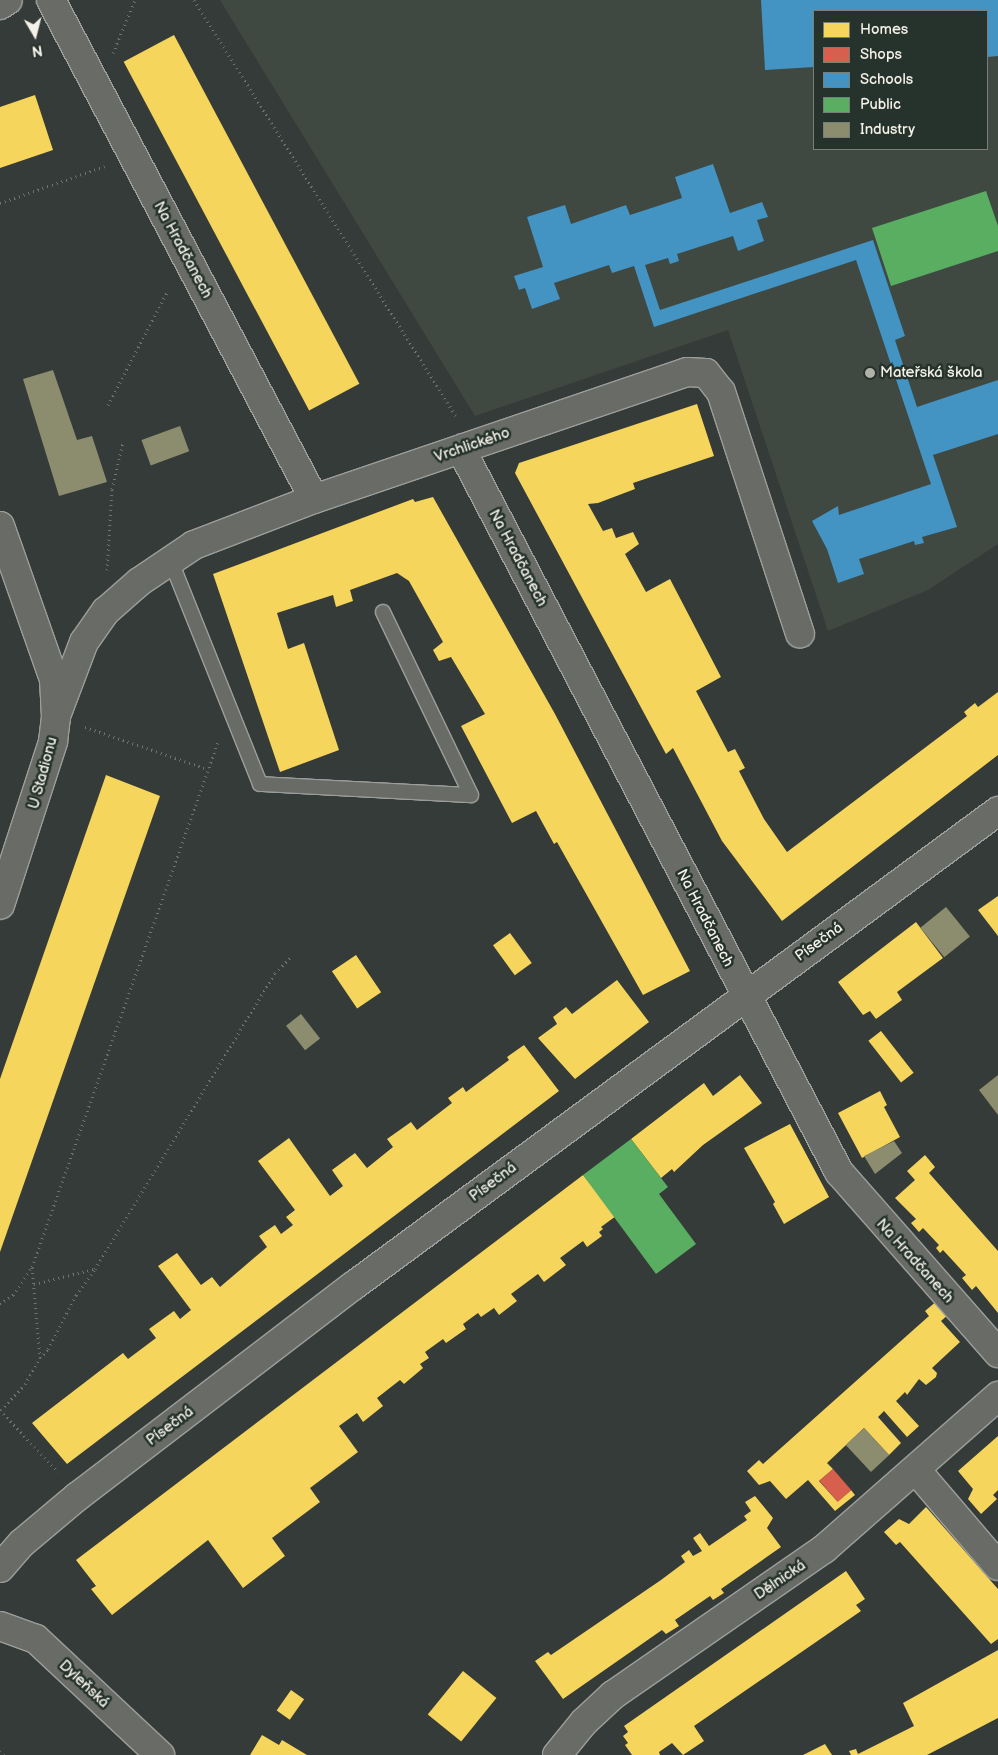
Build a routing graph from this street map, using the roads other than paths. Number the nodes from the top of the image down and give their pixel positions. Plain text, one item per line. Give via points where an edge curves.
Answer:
1 (8, 0) edge
2 (52, 0) edge
3 (0, 5) edge
4 (468, 447) junction
5 (314, 499) junction
6 (0, 526) edge
7 (170, 559) junction
8 (383, 612) dead end
9 (800, 633) dead end
10 (56, 717) junction
11 (998, 812) edge
12 (0, 905) edge
13 (745, 995) junction
14 (998, 1353) edge
15 (998, 1396) edge
16 (916, 1470) junction
17 (998, 1566) edge
18 (0, 1568) edge
19 (0, 1626) edge
20 (160, 1755) edge
21 (558, 1755) edge

1 - 3 street
2 - 5 street, Na Hradčanech
4 - 5 street, Vrchlického
4 - 9 street, Vrchlického via 686,372 706,373 721,392
4 - 13 street, Na Hradčanech
5 - 7 street, Vrchlického via 220,533
6 - 10 street, U Stadionu via 54,679
7 - 8 lane via 260,784 472,795
7 - 10 street, Vrchlického via 106,611 74,665
10 - 12 street, U Stadionu via 43,778
11 - 13 street, Písečná
13 - 14 street, Na Hradčanech via 839,1172
13 - 18 street, Písečná via 353,1286 102,1478 22,1543
15 - 16 street, Dělnická
16 - 17 street
16 - 21 street, Dělnická via 824,1549 613,1695 584,1722
19 - 20 street, Dyleňská via 36,1639

